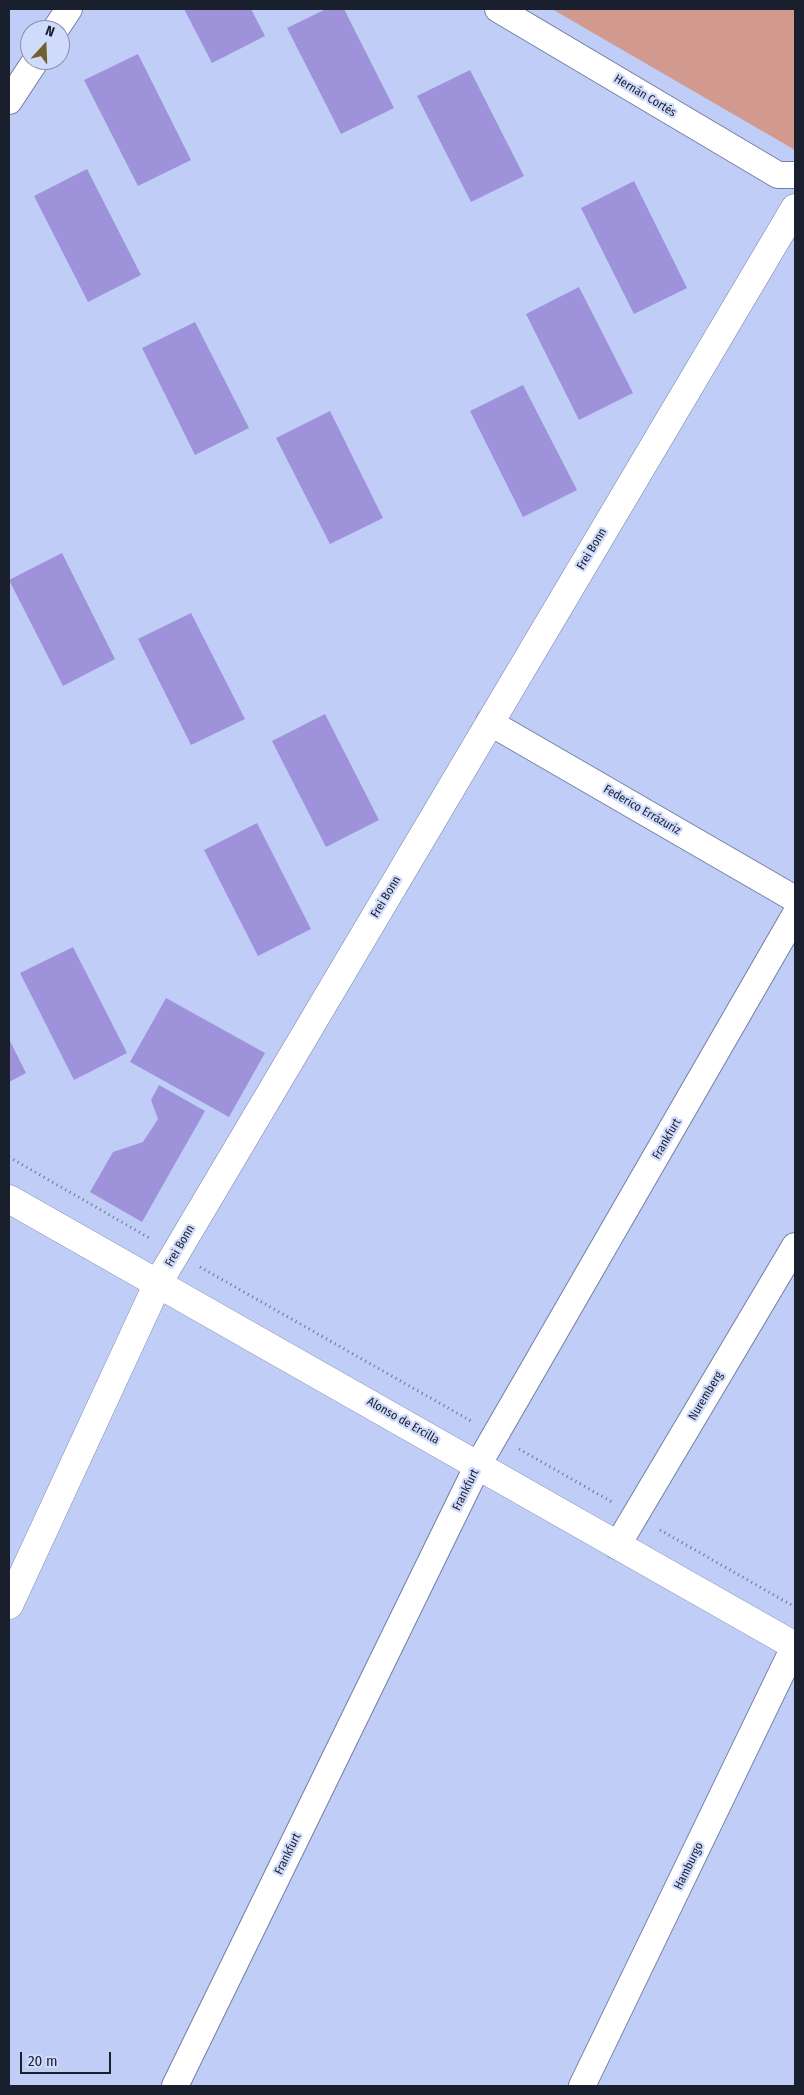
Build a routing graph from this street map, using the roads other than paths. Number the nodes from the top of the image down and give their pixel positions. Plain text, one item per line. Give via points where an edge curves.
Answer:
1 (69, 9) edge
2 (498, 9) edge
3 (62, 20) edge
4 (29, 70) edge
5 (9, 101) edge
6 (795, 175) edge
7 (795, 208) edge
8 (489, 722) junction
9 (795, 899) edge
10 (795, 915) edge
11 (9, 1199) edge
12 (795, 1246) edge
13 (158, 1283) junction
14 (478, 1465) junction
15 (617, 1546) junction
16 (9, 1604) edge
17 (795, 1646) edge
18 (176, 2086) edge
19 (582, 2086) edge

1 - 3 street
2 - 6 street, Hernán Cortés via 778,175
4 - 5 street
7 - 8 main road, Frei Bonn
8 - 9 street, Federico Errázuriz
8 - 13 main road, Frei Bonn
10 - 14 street, Frankfurt
11 - 13 main road, Alonso de Ercilla
12 - 15 street, Nuremberg
13 - 14 main road, Alonso de Ercilla
13 - 16 main road, Frei Bonn
14 - 15 main road, Alonso de Ercilla
14 - 18 street, Frankfurt
15 - 17 main road, Alonso de Ercilla
17 - 19 street, Hamburgo

